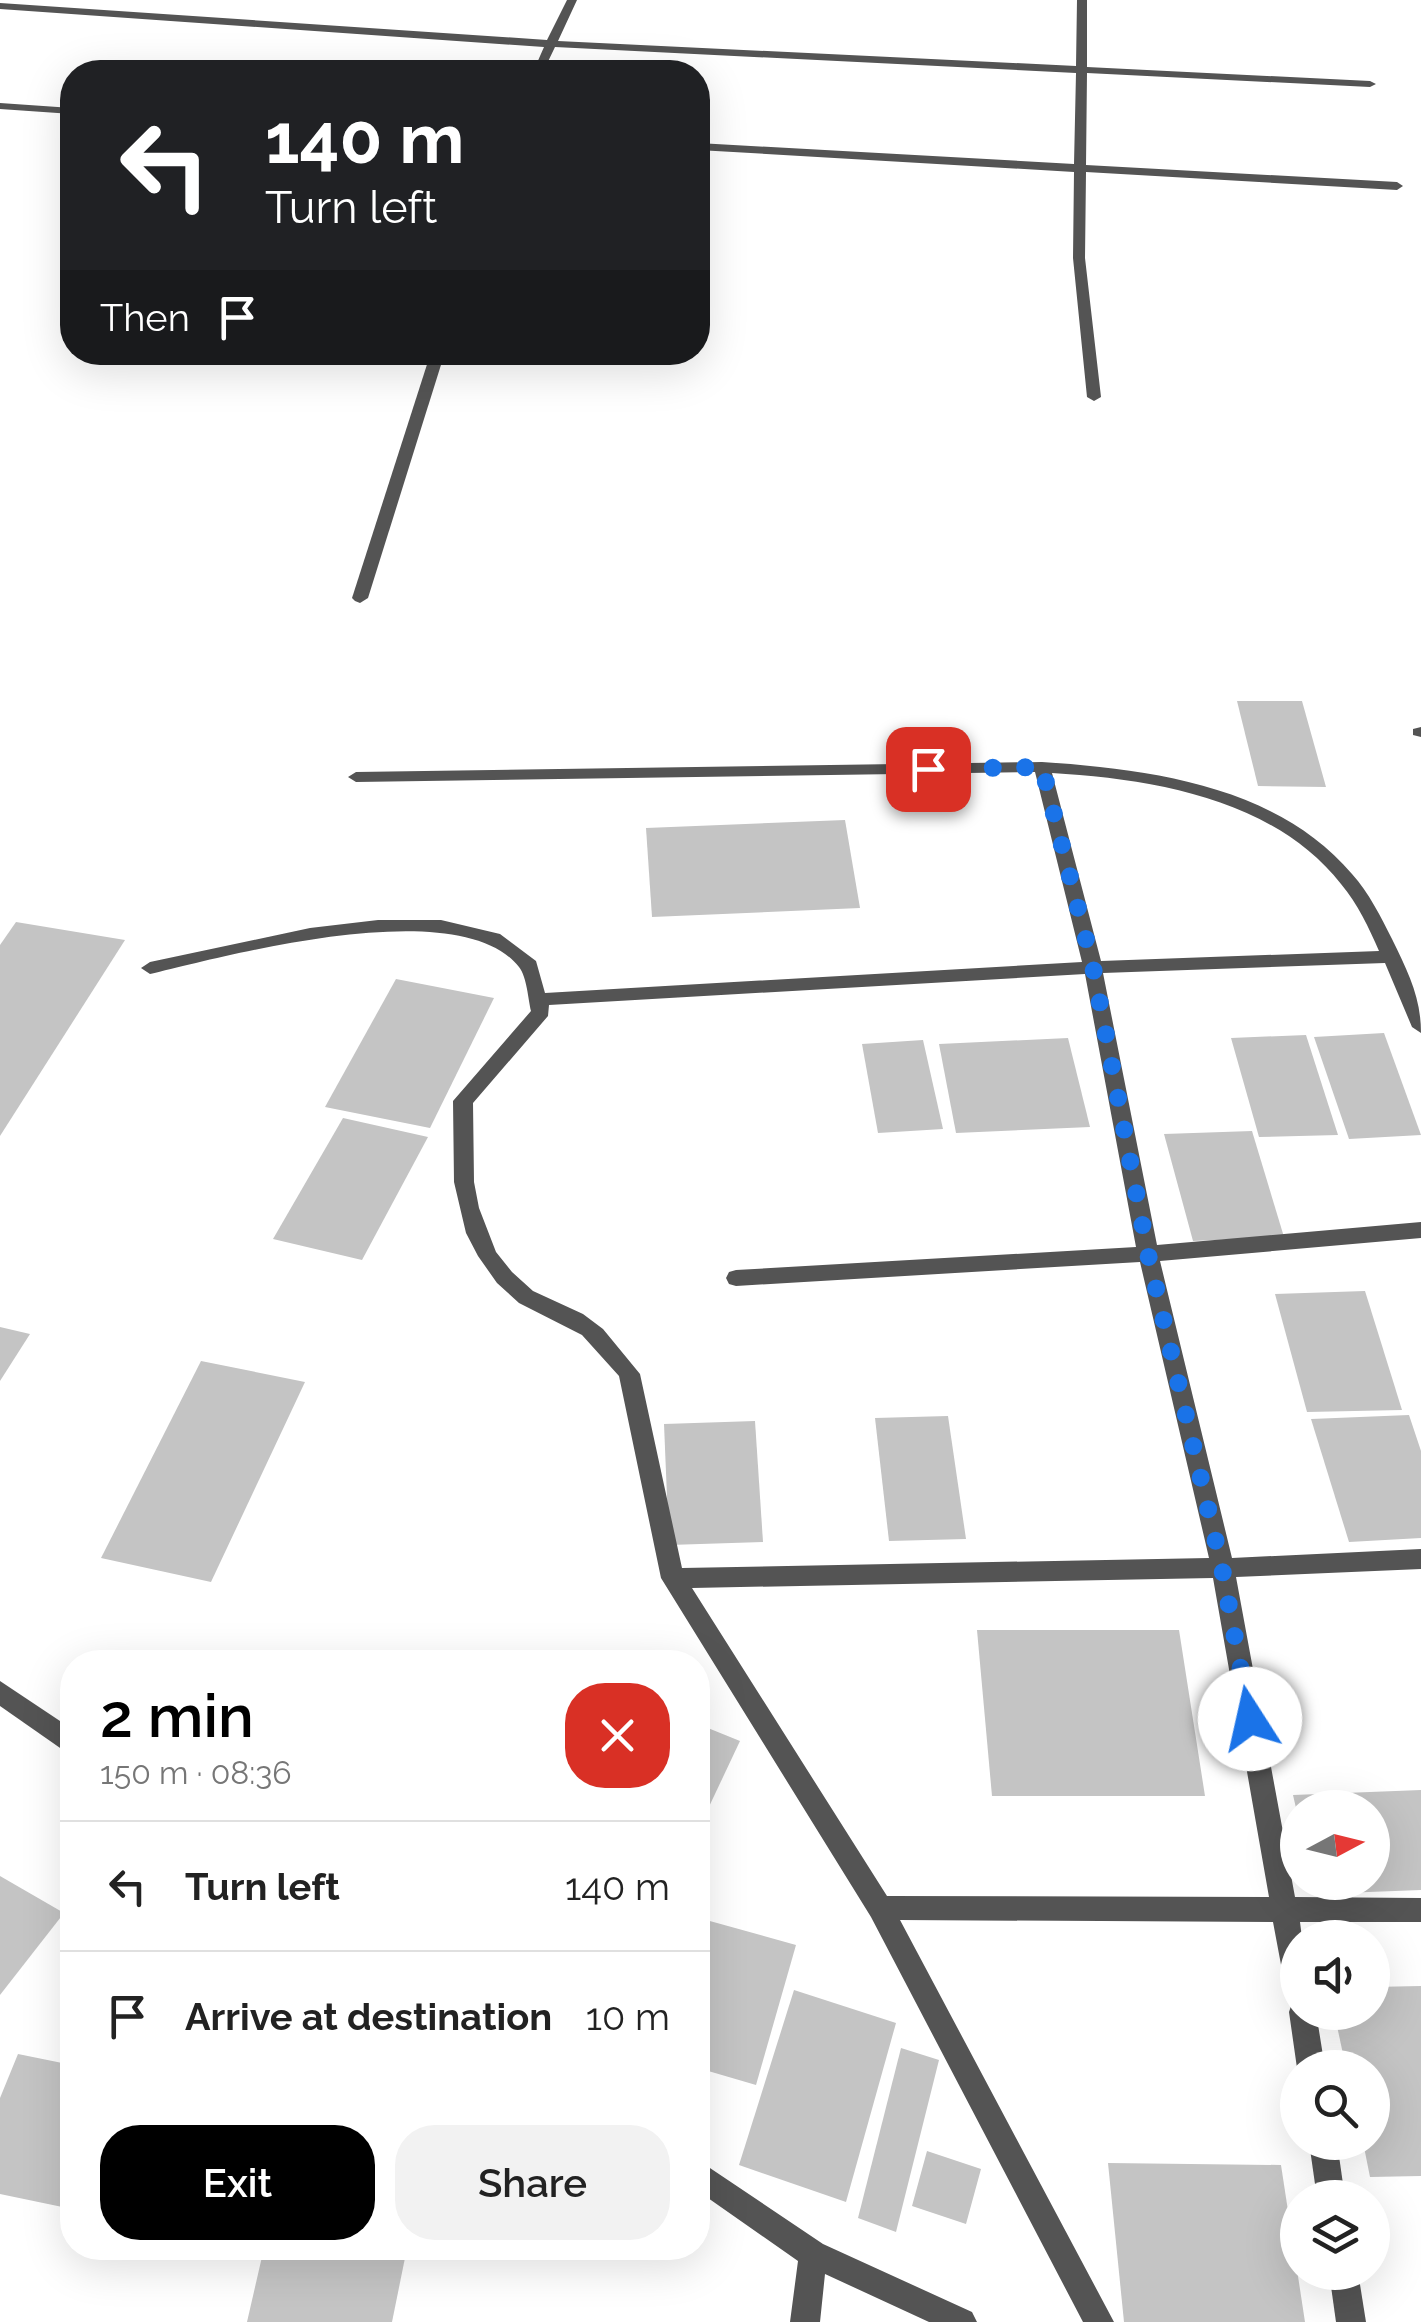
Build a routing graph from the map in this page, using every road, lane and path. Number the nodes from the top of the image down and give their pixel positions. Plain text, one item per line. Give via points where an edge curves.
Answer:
1 (572, 0) edge
2 (1082, 0) edge
3 (0, 6) edge
4 (552, 44) junction
5 (544, 60) edge
6 (1082, 67) junction
7 (1370, 84) dead end
8 (0, 106) edge
9 (60, 110) edge
10 (710, 148) edge
11 (1080, 168) junction
12 (1397, 186) dead end
13 (434, 365) edge
14 (1094, 397) dead end
15 (360, 598) dead end
16 (1042, 767) junction
17 (356, 777) dead end
18 (1390, 956) junction
19 (1093, 967) junction
20 (150, 968) dead end
21 (542, 999) junction
22 (1421, 1026) edge
23 (1421, 1230) edge
24 (1148, 1254) junction
25 (736, 1278) dead end
26 (1421, 1559) edge
27 (1222, 1568) junction
28 (673, 1578) junction
29 (0, 1692) edge
30 (60, 1734) edge
31 (880, 1908) junction
32 (1285, 1908) junction
33 (1421, 1910) edge
34 (1287, 1920) edge
35 (710, 2182) edge
36 (813, 2254) junction
37 (1346, 2290) edge
38 (806, 2322) edge
39 (962, 2322) edge
40 (1099, 2322) edge
41 (1351, 2322) edge

1 - 4 street
2 - 6 street
3 - 4 street
4 - 5 street
4 - 6 street
6 - 7 street
6 - 11 street
8 - 9 street
10 - 11 street
11 - 12 street
11 - 14 street via 1078,258
13 - 15 street
16 - 17 street
16 - 18 street via 1147,774 1278,822 1345,876
16 - 19 street
18 - 19 street
18 - 22 street
19 - 21 street
19 - 24 street
20 - 21 street via 344,927 458,925 515,948
21 - 28 street via 533,1026 463,1101 464,1196 482,1250 526,1298 582,1324 628,1374
23 - 24 street
24 - 25 street
24 - 27 street
26 - 27 street
27 - 28 street
27 - 32 street
28 - 31 street
29 - 30 street
31 - 32 street
31 - 40 street
32 - 33 street
32 - 34 street
35 - 36 street
36 - 38 street
36 - 39 street
37 - 41 street

